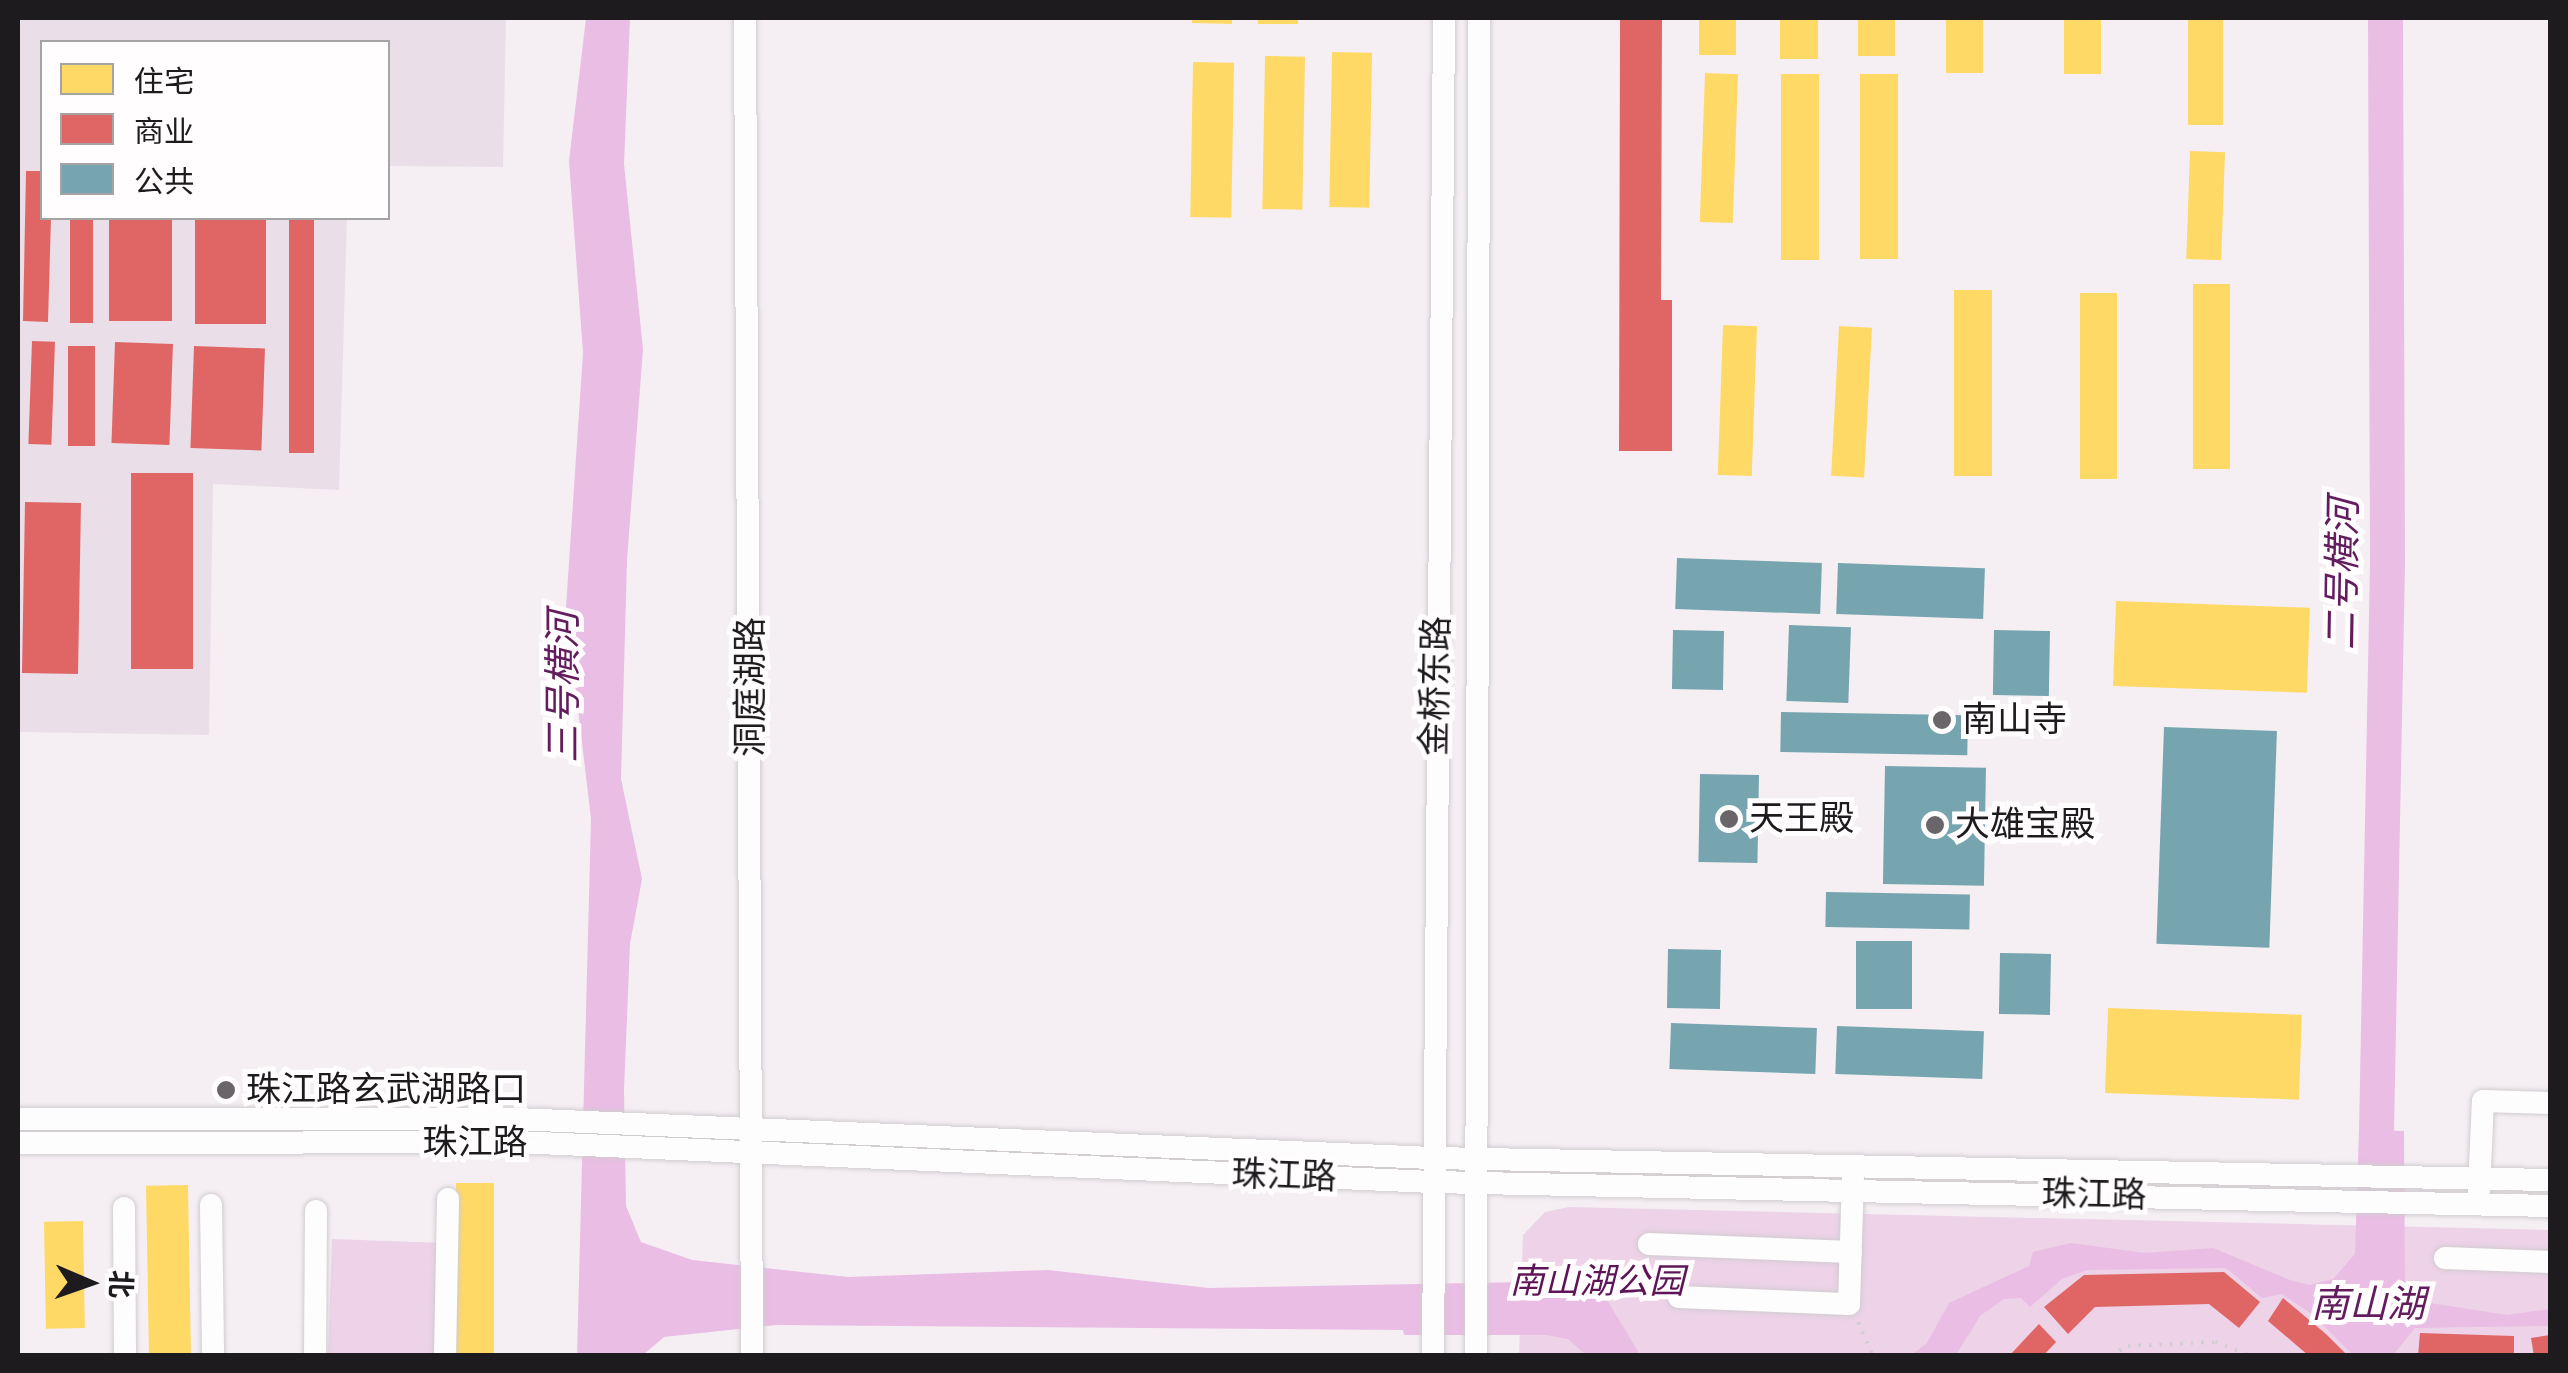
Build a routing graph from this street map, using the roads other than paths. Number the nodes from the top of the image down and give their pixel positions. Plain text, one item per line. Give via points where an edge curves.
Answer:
1 (746, 18) edge
2 (1444, 18) edge
3 (1479, 18) edge
4 (2550, 1103) edge
5 (18, 1119) edge
6 (754, 1129) junction
7 (558, 1133) junction
8 (18, 1144) edge
9 (754, 1156) junction
10 (1476, 1156) junction
11 (1853, 1165) junction
12 (1433, 1170) junction
13 (2550, 1180) edge
14 (1476, 1181) junction
15 (448, 1199) dead end
16 (2479, 1204) junction
17 (211, 1205) dead end
18 (2550, 1206) edge
19 (124, 1208) dead end
20 (316, 1211) dead end
21 (1649, 1244) dead end
22 (1851, 1252) junction
23 (2445, 1258) dead end
24 (2550, 1262) edge
25 (1679, 1297) dead end
26 (752, 1347) edge
27 (1433, 1348) edge
28 (1476, 1348) edge
29 (125, 1356) edge
30 (213, 1356) edge
31 (315, 1356) edge
32 (445, 1356) edge

1 - 6 street, 洞庭湖路
2 - 12 street, 金桥东路
3 - 10 street, 金桥东路
4 - 16 street via 2483,1101
5 - 7 street, 珠江路
6 - 7 street, 珠江路 via 638,1125
6 - 9 street, 洞庭湖路
6 - 12 street, 珠江路
7 - 8 street, 珠江路
7 - 9 street, 珠江路 via 637,1149
9 - 12 street, 珠江路
9 - 26 street, 洞庭湖路
10 - 11 street, 珠江路
10 - 12 street, 珠江路
10 - 14 street, 金桥东路
11 - 13 street, 珠江路
11 - 22 street
12 - 14 street, 珠江路
12 - 27 street, 金桥东路
14 - 16 street, 珠江路
14 - 28 street, 金桥东路
15 - 32 street
16 - 18 street, 珠江路
17 - 30 street
19 - 29 street
20 - 31 street
21 - 22 street
22 - 25 street via 1849,1304
23 - 24 street

